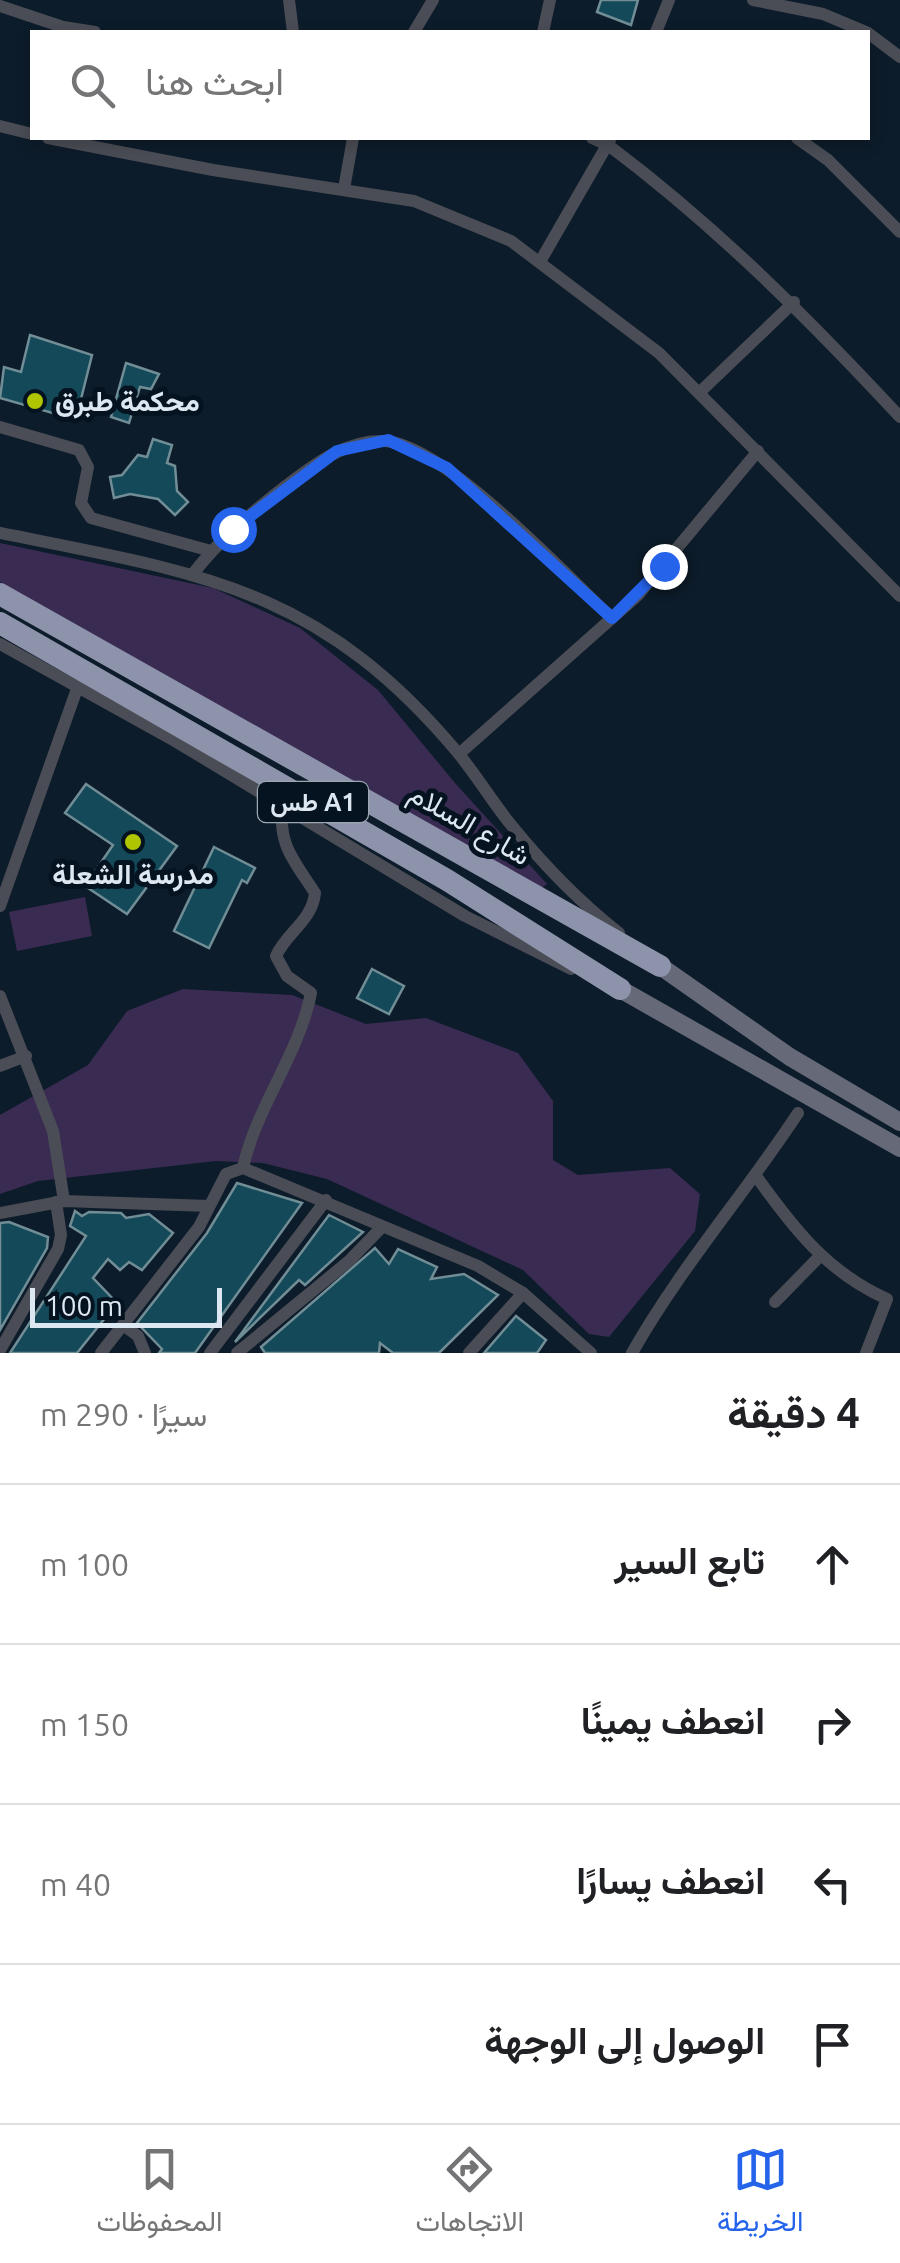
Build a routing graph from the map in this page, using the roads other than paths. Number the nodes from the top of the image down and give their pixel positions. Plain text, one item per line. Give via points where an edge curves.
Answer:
1 (289, 0) edge
2 (433, 0) edge
3 (550, 0) edge
4 (668, 0) edge
5 (753, 0) edge
6 (0, 6) edge
7 (79, 30) edge
8 (292, 30) edge
9 (415, 30) edge
10 (543, 30) edge
11 (657, 30) edge
12 (860, 30) edge
13 (870, 35) edge
14 (900, 57) edge
15 (1, 127) edge
16 (30, 134) edge
17 (60, 140) edge
18 (353, 140) edge
19 (800, 140) edge
20 (610, 141) edge
21 (344, 189) junction
22 (900, 232) edge
23 (541, 260) junction
24 (794, 302) junction
25 (700, 392) junction
26 (900, 417) edge
27 (0, 427) edge
28 (758, 451) junction
29 (0, 533) edge
30 (211, 551) junction
31 (192, 574) junction
32 (0, 594) edge
33 (900, 596) edge
34 (612, 618) junction
35 (0, 623) edge
36 (0, 644) edge
37 (78, 686) junction
38 (458, 754) junction
39 (283, 806) junction
40 (0, 906) edge
41 (660, 966) junction
42 (620, 990) junction
43 (0, 996) edge
44 (26, 1056) junction
45 (0, 1066) edge
46 (798, 1113) dead end
47 (900, 1122) edge
48 (900, 1148) edge
49 (243, 1168) junction
50 (756, 1176) junction
51 (326, 1200) junction
52 (60, 1201) junction
53 (209, 1206) junction
54 (0, 1213) edge
55 (380, 1229) junction
56 (820, 1256) junction
57 (900, 1291) edge
58 (523, 1293) junction
59 (886, 1300) junction
60 (774, 1302) dead end
61 (123, 1325) junction
62 (225, 1347) edge
63 (0, 1350) edge
64 (584, 1351) edge
65 (101, 1353) edge
66 (145, 1353) edge
67 (210, 1353) edge
68 (237, 1353) edge
69 (469, 1353) edge
70 (632, 1353) edge
71 (866, 1353) edge

1 - 8 street
2 - 9 street
3 - 10 street
4 - 11 street
5 - 12 street via 823,14
6 - 7 street
13 - 14 street
15 - 16 street
17 - 21 street
18 - 21 street
19 - 22 street
20 - 23 street
20 - 24 street
21 - 23 street via 448,212
23 - 25 street
24 - 25 street
24 - 26 street
25 - 28 street
27 - 30 street via 79,450 88,468 80,503 91,518
28 - 33 street
28 - 34 street
29 - 31 street
30 - 31 street
30 - 34 street via 326,458 388,440 447,468
31 - 38 street via 246,590 352,648
32 - 41 highway, شارع السلام
34 - 38 street
35 - 42 highway, طس A1 via 447,880
36 - 37 street
37 - 39 street
37 - 40 street
38 - 41 street via 563,881
39 - 42 street via 497,933
39 - 49 street via 284,847 315,892 313,908 276,956 287,976 311,993 250,1136
41 - 47 main road, شارع السلام via 790,1057
42 - 48 main road
43 - 44 street
44 - 45 street
44 - 52 street via 53,1131
46 - 50 street
49 - 51 street
49 - 53 street via 226,1174
50 - 56 street
50 - 70 street via 669,1289
51 - 55 street
51 - 62 street
52 - 53 street
52 - 54 street
52 - 63 street via 58,1249
53 - 61 street
55 - 58 street via 478,1266
55 - 68 street
56 - 59 street
56 - 60 street
57 - 59 street
58 - 64 street
58 - 69 street
59 - 71 street
61 - 65 street
61 - 66 street
62 - 67 street

